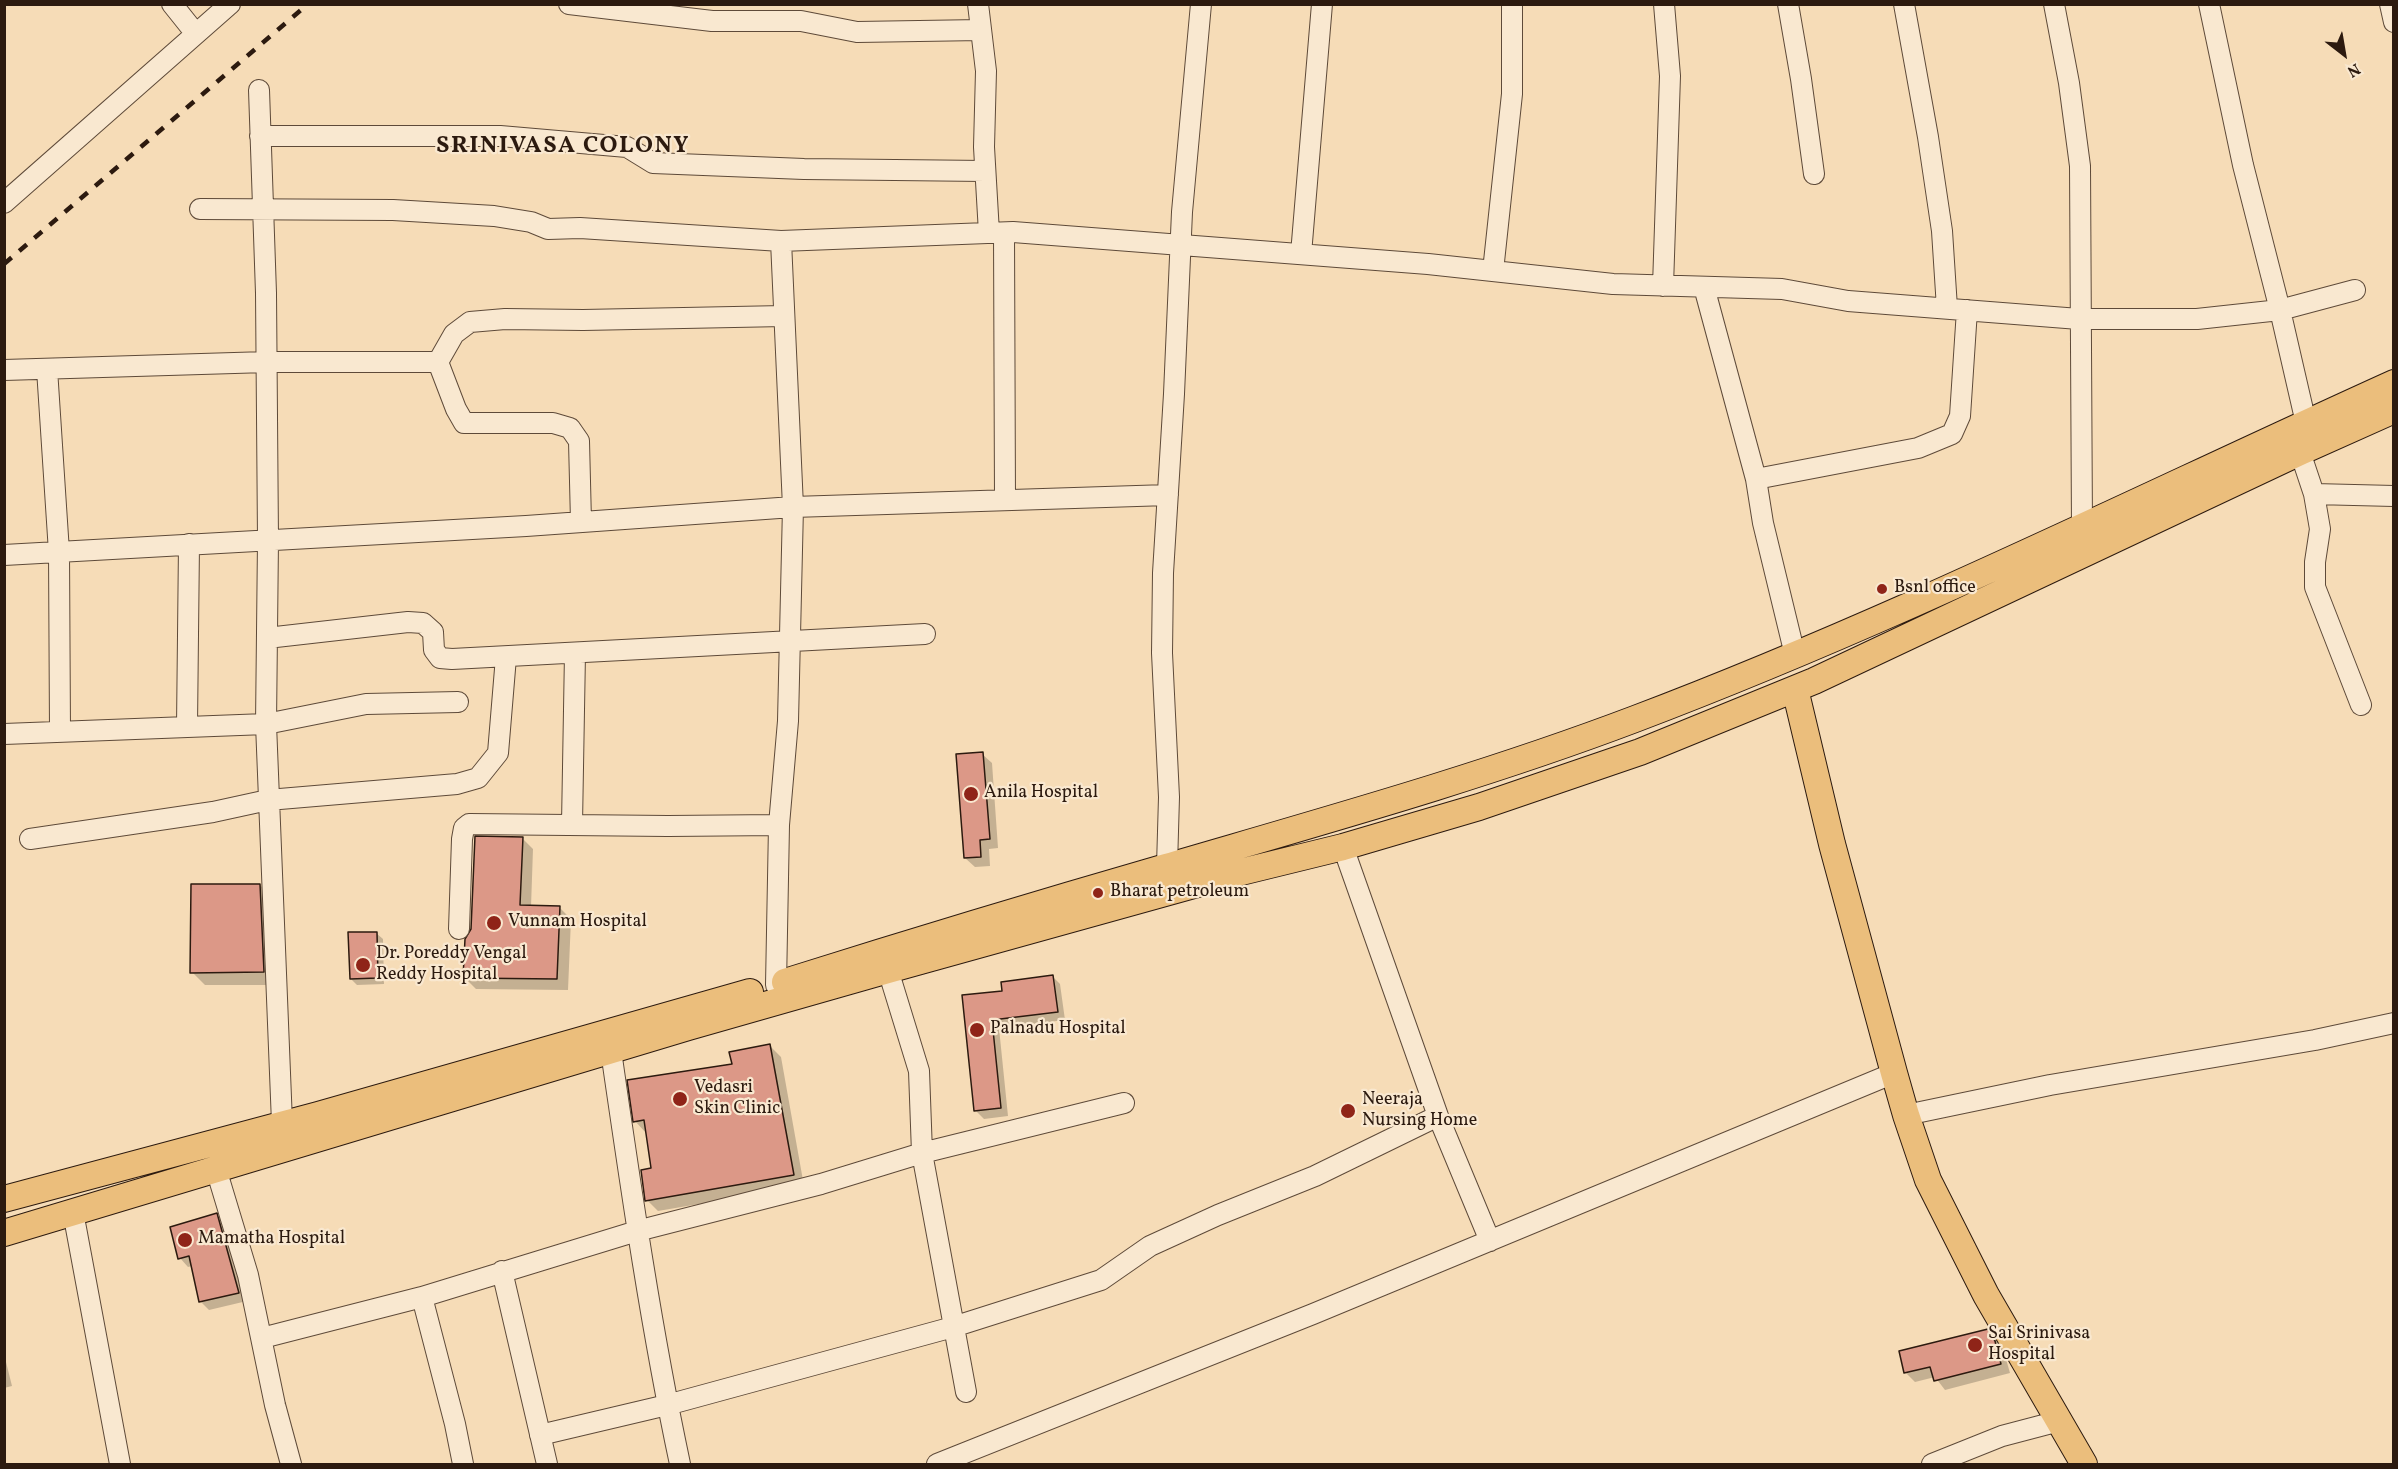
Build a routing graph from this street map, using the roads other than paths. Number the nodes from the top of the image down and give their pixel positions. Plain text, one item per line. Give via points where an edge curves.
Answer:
1 (171, 4) edge
2 (230, 4) edge
3 (569, 4) edge
4 (978, 4) edge
5 (1202, 4) edge
6 (1322, 4) edge
7 (1512, 4) edge
8 (1664, 4) edge
9 (1788, 4) edge
10 (1904, 4) edge
11 (2054, 4) edge
12 (2209, 4) edge
13 (2390, 4) edge
14 (2394, 22) edge
15 (981, 30) junction
16 (196, 34) junction
17 (259, 90) dead end
18 (260, 136) junction
19 (986, 171) junction
20 (1814, 174) dead end
21 (4, 203) edge
22 (263, 208) junction
23 (200, 209) dead end
24 (997, 233) junction
25 (781, 241) junction
26 (1180, 244) junction
27 (1301, 254) junction
28 (1493, 271) junction
29 (1663, 286) junction
30 (1704, 287) junction
31 (2355, 290) dead end
32 (1957, 309) junction
33 (2280, 310) junction
34 (784, 316) junction
35 (2079, 319) junction
36 (267, 362) junction
37 (438, 362) junction
38 (47, 369) junction
39 (4, 370) edge
40 (2394, 383) edge
41 (2394, 410) edge
42 (2306, 423) junction
43 (2300, 452) junction
44 (1756, 479) junction
45 (2314, 494) junction
46 (1168, 495) junction
47 (2394, 496) edge
48 (1005, 500) junction
49 (793, 507) junction
50 (581, 522) junction
51 (2082, 527) junction
52 (268, 540) junction
53 (189, 544) junction
54 (59, 552) junction
55 (4, 555) edge
56 (925, 634) dead end
57 (267, 638) junction
58 (790, 643) junction
59 (1805, 651) junction
60 (575, 653) junction
61 (507, 657) junction
62 (1795, 689) junction
63 (458, 702) dead end
64 (2361, 705) dead end
65 (266, 724) junction
66 (187, 726) junction
67 (60, 731) junction
68 (4, 734) edge
69 (268, 800) junction
70 (572, 824) junction
71 (779, 825) junction
72 (30, 838) dead end
73 (1343, 847) junction
74 (1167, 866) junction
75 (459, 928) dead end
76 (888, 970) junction
77 (776, 985) junction
78 (2394, 1023) edge
79 (610, 1051) junction
80 (1894, 1073) junction
81 (1124, 1103) dead end
82 (1438, 1116) junction
83 (1906, 1116) junction
84 (282, 1123) junction
85 (922, 1153) junction
86 (216, 1169) junction
87 (4, 1199) edge
88 (72, 1212) junction
89 (637, 1231) junction
90 (4, 1233) edge
91 (1490, 1241) junction
92 (502, 1271) junction
93 (422, 1297) junction
94 (953, 1326) junction
95 (262, 1338) junction
96 (966, 1392) dead end
97 (667, 1405) junction
98 (2059, 1421) junction
99 (540, 1435) junction
100 (974, 1457) edge
101 (120, 1464) edge
102 (291, 1464) edge
103 (463, 1464) edge
104 (547, 1464) edge
105 (680, 1464) edge
106 (937, 1464) edge
107 (1932, 1464) edge
108 (2084, 1464) edge

1 - 16 street
2 - 16 street
3 - 15 street via 712,21 801,21 857,32
4 - 15 street
5 - 26 street
6 - 27 street
7 - 28 street via 1512,94
8 - 29 street via 1670,76
9 - 20 street
10 - 32 street
11 - 35 street via 2079,166
12 - 33 street via 2243,165
13 - 14 street
15 - 19 street via 986,71
16 - 21 street
17 - 18 street
18 - 19 street via 500,136 627,147 663,163
18 - 22 street
19 - 24 street
22 - 23 street
22 - 25 street via 471,214 531,222 548,229
22 - 36 street
24 - 25 street
24 - 26 street
24 - 48 street
25 - 34 street
26 - 27 street
26 - 46 street
27 - 28 street
28 - 29 street
29 - 30 street
30 - 32 street via 1782,289 1848,301
30 - 44 street
31 - 33 street
32 - 35 street
32 - 44 street via 1960,416 1952,434 1918,448
33 - 35 street via 2197,319
33 - 42 street
34 - 37 street via 470,322 454,334
34 - 49 street
35 - 51 street
36 - 37 street
36 - 38 street
36 - 52 street
37 - 50 street via 465,423 553,423 570,428 579,441
38 - 39 street
38 - 54 street
40 - 42 main road
41 - 43 main road
42 - 51 main road
43 - 45 street
43 - 62 main road
44 - 59 street via 1764,523
45 - 47 street
45 - 64 street via 2320,529 2315,587
46 - 48 street
46 - 74 street via 1162,573 1169,797
48 - 49 street
49 - 50 street
49 - 58 street
50 - 52 street
51 - 59 main road
52 - 53 street
52 - 57 street
53 - 54 street
53 - 66 street
54 - 55 street
54 - 67 street
56 - 58 street
57 - 61 street via 423,623 433,632 434,651 440,658
57 - 65 street
58 - 60 street
58 - 71 street
59 - 74 main road via 1632,720 1443,785
60 - 61 street
60 - 70 street
61 - 69 street via 498,753 478,778 457,784
62 - 73 main road via 1640,752 1479,807
62 - 80 main road
63 - 65 street via 366,704
65 - 66 street
65 - 69 street
66 - 67 street
67 - 68 street
69 - 72 street via 213,812
69 - 84 street
70 - 71 street
70 - 75 street via 469,824 464,828
71 - 77 street
73 - 76 main road
73 - 82 street
74 - 77 main road
76 - 79 main road
76 - 85 street via 919,1071
77 - 84 main road
78 - 83 street via 2050,1085
79 - 86 main road
79 - 89 street
80 - 83 main road
80 - 91 street
81 - 85 street
82 - 91 street
82 - 94 street via 1315,1176 1150,1246 1101,1280
83 - 98 main road via 1928,1180 1986,1295
84 - 87 main road
85 - 89 street via 821,1184
85 - 94 street
86 - 88 main road
86 - 95 street via 248,1275
88 - 90 main road
88 - 101 street
89 - 92 street
89 - 97 street
91 - 100 street
92 - 93 street
92 - 99 street
93 - 95 street
93 - 103 street
94 - 96 street
94 - 97 street
95 - 102 street
97 - 99 street
97 - 105 street
98 - 107 street via 2002,1436
98 - 108 main road
99 - 104 street
100 - 106 street

